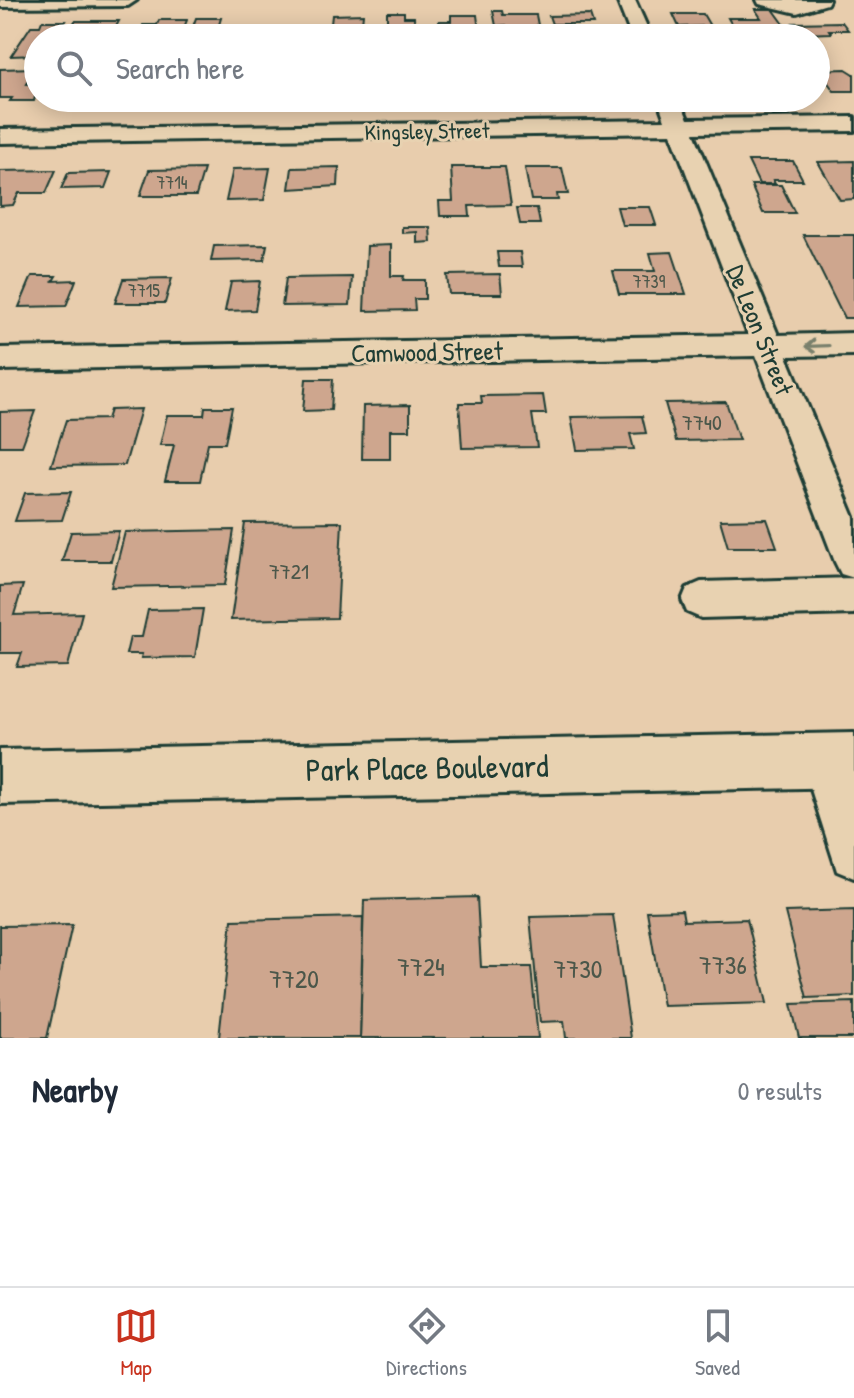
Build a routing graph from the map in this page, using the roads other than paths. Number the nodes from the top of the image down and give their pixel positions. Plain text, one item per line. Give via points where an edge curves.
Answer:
1 (128, 0) edge
2 (626, 0) edge
3 (766, 0) edge
4 (820, 0) edge
5 (1, 1) edge
6 (636, 24) edge
7 (674, 112) edge
8 (854, 124) edge
9 (680, 127) junction
10 (0, 136) edge
11 (854, 344) edge
12 (774, 347) junction
13 (0, 359) edge
14 (854, 562) edge
15 (854, 596) edge
16 (701, 600) dead end
17 (839, 760) edge
18 (0, 777) edge
19 (854, 854) edge

1 - 5 street
2 - 6 street
3 - 4 street via 797,7
7 - 9 street, De Leon Street
8 - 9 street, Kingsley Street
9 - 10 street, Kingsley Street
9 - 12 street, De Leon Street
11 -> 12 street, Camwood Street
12 - 13 street, Camwood Street
12 - 14 street, De Leon Street
15 - 16 street
17 - 18 main road, Park Place Boulevard
17 - 19 street

